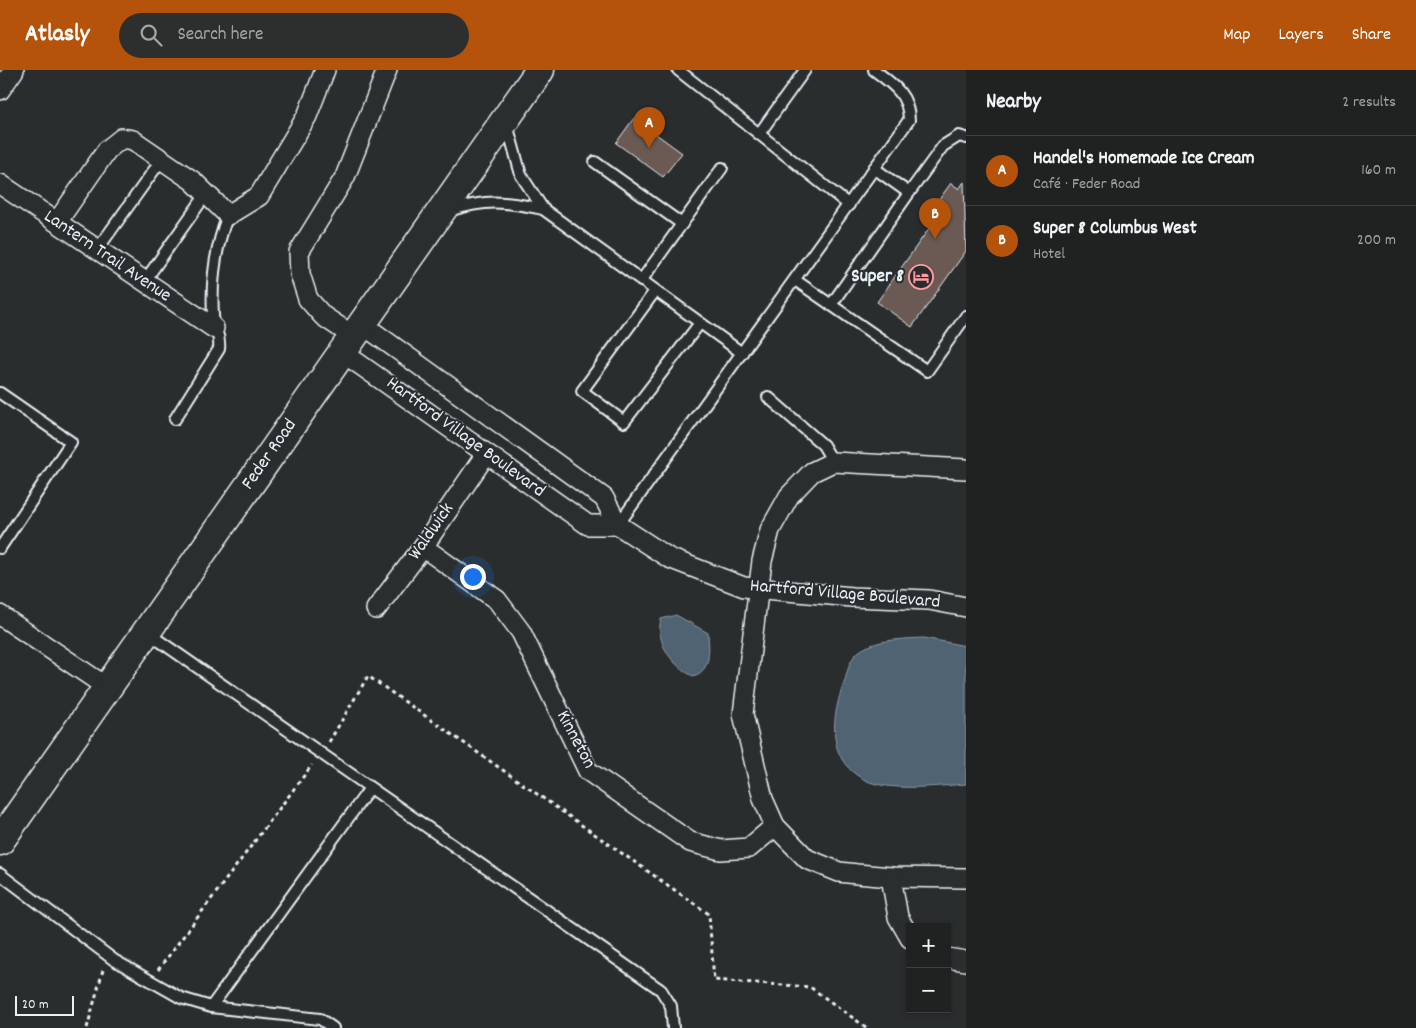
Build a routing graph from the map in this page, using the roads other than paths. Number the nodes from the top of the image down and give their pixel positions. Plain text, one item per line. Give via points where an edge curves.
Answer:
1 (14, 70) edge
2 (325, 70) edge
3 (387, 70) edge
4 (540, 70) edge
5 (678, 70) edge
6 (806, 70) edge
7 (874, 70) edge
8 (0, 90) edge
9 (506, 119) junction
10 (760, 134) junction
11 (966, 138) edge
12 (162, 159) junction
13 (594, 162) dead end
14 (722, 168) dead end
15 (874, 168) junction
16 (0, 184) edge
17 (207, 193) junction
18 (909, 193) junction
19 (849, 205) junction
20 (542, 209) junction
21 (440, 214) junction
22 (228, 215) junction
23 (58, 222) junction
24 (682, 224) junction
25 (97, 250) junction
26 (795, 280) junction
27 (641, 281) junction
28 (144, 282) junction
29 (655, 291) junction
30 (831, 305) junction
31 (966, 316) edge
32 (700, 323) junction
33 (214, 328) junction
34 (352, 337) junction
35 (742, 353) junction
36 (0, 393) edge
37 (768, 397) dead end
38 (175, 419) dead end
39 (486, 454) junction
40 (833, 462) junction
41 (966, 469) edge
42 (618, 524) junction
43 (423, 547) junction
44 (0, 548) edge
45 (760, 589) junction
46 (966, 607) edge
47 (376, 609) dead end
48 (0, 615) edge
49 (147, 632) junction
50 (108, 688) junction
51 (370, 788) junction
52 (775, 826) junction
53 (0, 841) edge
54 (0, 874) edge
55 (891, 877) junction
56 (966, 878) edge
57 (906, 931) edge
58 (951, 959) edge
59 (966, 961) edge
60 (211, 1007) junction
61 (333, 1028) edge
62 (673, 1028) edge

1 - 8 street
2 - 22 street via 307,116 259,196
3 - 34 street via 345,177 299,252 300,274 308,299 323,316
4 - 9 main road, Feder Road
5 - 10 lane
6 - 10 lane
7 - 15 lane via 896,86 909,106 909,120
9 - 20 lane via 521,175
9 - 21 main road, Feder Road
10 - 19 lane
11 - 18 lane via 960,136 943,146
12 - 17 street
12 - 23 street via 133,140 122,138 113,143
12 - 25 lane
13 - 24 lane
14 - 24 lane
15 - 18 lane
15 - 19 lane
16 - 23 street, Lantern Trail Avenue
17 - 22 street
17 - 28 lane
18 - 30 lane
19 - 26 lane
20 - 21 lane via 483,202
20 - 27 lane
21 - 34 main road, Feder Road
22 - 33 lane via 218,240 213,275
23 - 25 street, Lantern Trail Avenue
24 - 27 lane
25 - 28 street, Lantern Trail Avenue
26 - 30 lane
26 - 35 lane
27 - 29 lane
28 - 33 street, Lantern Trail Avenue
29 - 32 lane
29 - 32 lane via 582,391 624,422
30 - 31 lane via 927,371
32 - 35 lane
33 - 38 lane via 220,337 219,349
34 - 39 street, Hartford Village Boulevard
34 - 42 street, Hartford Village Boulevard via 604,498
34 - 49 main road, Feder Road
35 - 42 lane
36 - 44 lane via 71,442
37 - 40 lane via 823,445
39 - 42 street, Hartford Village Boulevard via 588,525
39 - 43 street, Waldwick
40 - 41 street
40 - 45 street via 812,472 789,496 770,530 762,561
42 - 45 street, Hartford Village Boulevard via 669,558 744,587
43 - 47 street, Waldwick
43 - 52 street, Kinneton via 497,600 521,632 588,771 690,842 721,850 749,848
45 - 46 street, Hartford Village Boulevard via 929,600
45 - 52 street via 743,714 763,799
48 - 50 street
49 - 50 main road, Feder Road
49 - 51 lane
50 - 53 main road, Feder Road
51 - 60 lane
51 - 62 lane via 661,990 671,1006
52 - 55 street via 807,859 839,872
54 - 60 lane via 107,955 180,998
55 - 56 street
55 - 57 street via 898,917
58 - 59 street
60 - 61 lane via 320,1018

